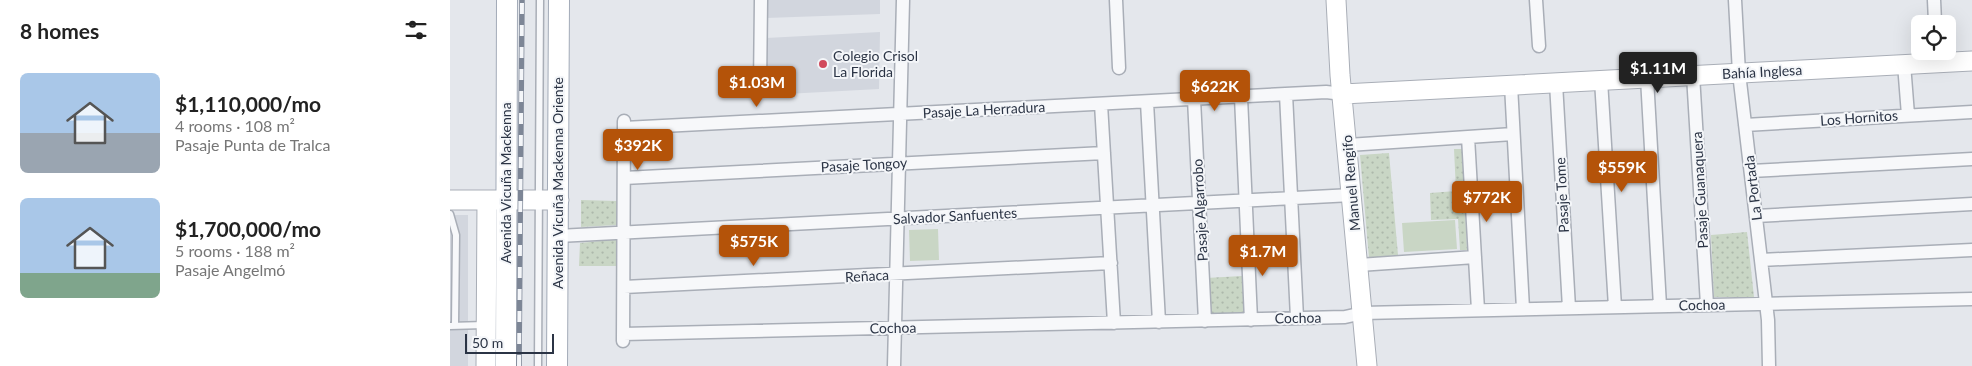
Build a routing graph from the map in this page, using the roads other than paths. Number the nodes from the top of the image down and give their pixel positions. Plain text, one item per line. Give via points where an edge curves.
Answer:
1 (507, 0) edge
2 (540, 0) edge
3 (559, 0) edge
4 (761, 0) edge
5 (903, 0) edge
6 (1116, 0) edge
7 (1336, 0) edge
8 (1536, 0) edge
9 (1735, 0) edge
10 (1934, 0) edge
11 (1935, 15) edge
12 (1539, 46) dead end
13 (1972, 61) edge
14 (1904, 64) junction
15 (1120, 68) dead end
16 (1739, 73) junction
17 (1693, 76) junction
18 (1647, 78) junction
19 (1602, 80) junction
20 (1556, 82) junction
21 (1510, 85) junction
22 (760, 87) dead end
23 (1286, 94) junction
24 (1343, 94) junction
25 (1241, 97) junction
26 (1194, 99) junction
27 (1147, 102) junction
28 (1102, 104) junction
29 (1972, 112) edge
30 (902, 114) junction
31 (1908, 115) junction
32 (1745, 125) junction
33 (1513, 134) junction
34 (1468, 137) junction
35 (1348, 145) junction
36 (1104, 153) junction
37 (1972, 159) edge
38 (900, 163) junction
39 (1751, 171) junction
40 (624, 178) junction
41 (1352, 195) junction
42 (1291, 198) junction
43 (496, 199) junction
44 (450, 200) edge
45 (549, 200) junction
46 (1245, 201) junction
47 (1199, 203) junction
48 (1972, 204) edge
49 (1152, 206) junction
50 (1107, 208) junction
51 (450, 214) edge
52 (1756, 216) junction
53 (899, 219) junction
54 (624, 233) junction
55 (453, 235) edge
56 (558, 236) junction
57 (1972, 250) edge
58 (1475, 257) junction
59 (1761, 260) junction
60 (1111, 263) junction
61 (1359, 265) junction
62 (897, 274) junction
63 (624, 287) junction
64 (1972, 299) edge
65 (1766, 304) junction
66 (1706, 305) junction
67 (1660, 306) junction
68 (1615, 307) junction
69 (1569, 308) junction
70 (1524, 309) junction
71 (1478, 310) junction
72 (1363, 313) junction
73 (1297, 318) junction
74 (1205, 320) junction
75 (1251, 320) junction
76 (1159, 322) junction
77 (1114, 323) junction
78 (453, 325) edge
79 (486, 325) junction
80 (896, 328) junction
81 (486, 366) edge
82 (506, 366) edge
83 (538, 366) edge
84 (557, 366) edge
85 (894, 366) edge
86 (1367, 366) edge
87 (1769, 366) edge

1 - 43 main road, Avenida Vicuña Mackenna
2 - 45 lane
3 - 45 main road, Avenida Vicuña Mackenna Oriente
4 - 22 street
5 - 30 street
6 - 15 street
7 - 24 street, Manuel Rengifo
8 - 12 street
9 - 16 street, La Portada
10 - 11 street
13 - 14 street, Bahía Inglesa
14 - 16 street, Bahía Inglesa
14 - 31 street
16 - 17 street, Bahía Inglesa
16 - 32 street, La Portada
17 - 18 street, Bahía Inglesa
17 - 66 street, Pasaje Guanaquera
18 - 19 street, Bahía Inglesa
18 - 67 street
19 - 20 street, Bahía Inglesa
19 - 68 street
20 - 21 street, Bahía Inglesa
20 - 69 street, Pasaje Tome
21 - 24 street, Bahía Inglesa
21 - 33 street
23 - 24 street, Pasaje La Herradura
23 - 25 street, Pasaje La Herradura
23 - 42 street
24 - 35 street, Manuel Rengifo
25 - 26 street, Pasaje La Herradura
25 - 46 street
26 - 27 street, Pasaje La Herradura
26 - 47 street, Pasaje Algarrobo
27 - 28 street, Pasaje La Herradura
27 - 49 street
28 - 30 street, Pasaje La Herradura
28 - 36 street
29 - 31 street, Los Hornitos
30 - 38 street
30 - 40 street, Pasaje La Herradura via 624,124
31 - 32 street, Los Hornitos
32 - 39 street, La Portada
33 - 34 street
33 - 70 street
34 - 35 street
34 - 58 street
35 - 41 street, Manuel Rengifo
36 - 38 street, Pasaje Tongoy
36 - 50 street
37 - 39 street
38 - 40 street, Pasaje Tongoy
38 - 53 street
39 - 52 street, La Portada
40 - 54 street
41 - 42 street, Salvador Sanfuentes
41 - 61 street, Manuel Rengifo
42 - 46 street, Salvador Sanfuentes
42 - 73 street
43 - 44 street
43 - 45 street
43 - 79 street
43 - 82 main road, Avenida Vicuña Mackenna
45 - 56 main road, Avenida Vicuña Mackenna Oriente
45 - 83 lane
46 - 47 street, Salvador Sanfuentes
46 - 75 street
47 - 49 street, Salvador Sanfuentes
47 - 74 street, Pasaje Algarrobo
48 - 52 street
49 - 50 street, Salvador Sanfuentes
49 - 76 street
50 - 53 street, Salvador Sanfuentes
50 - 60 street
51 - 55 lane
52 - 59 street, La Portada
53 - 54 street, Salvador Sanfuentes
53 - 62 street
54 - 56 street, Salvador Sanfuentes
54 - 63 street
55 - 78 lane
56 - 84 main road, Avenida Vicuña Mackenna Oriente
57 - 59 street
58 - 61 street
58 - 71 street
59 - 65 street, La Portada
60 - 62 street, Reñaca
60 - 77 street
61 - 72 street, Manuel Rengifo
62 - 63 street, Reñaca
62 - 80 street
63 - 80 street, Cochoa via 623,338
64 - 65 street, Cochoa
65 - 66 street, Cochoa
65 - 87 street, La Portada
66 - 67 street, Cochoa
67 - 68 street, Cochoa
68 - 69 street, Cochoa
69 - 70 street, Cochoa
70 - 71 street, Cochoa
71 - 72 street, Cochoa
72 - 73 street, Cochoa via 1345,317
72 - 86 street, Manuel Rengifo
73 - 75 street, Cochoa
74 - 75 street, Cochoa
74 - 76 street, Cochoa
76 - 77 street, Cochoa
77 - 80 street, Cochoa
78 - 79 lane
79 - 81 street
80 - 85 street

